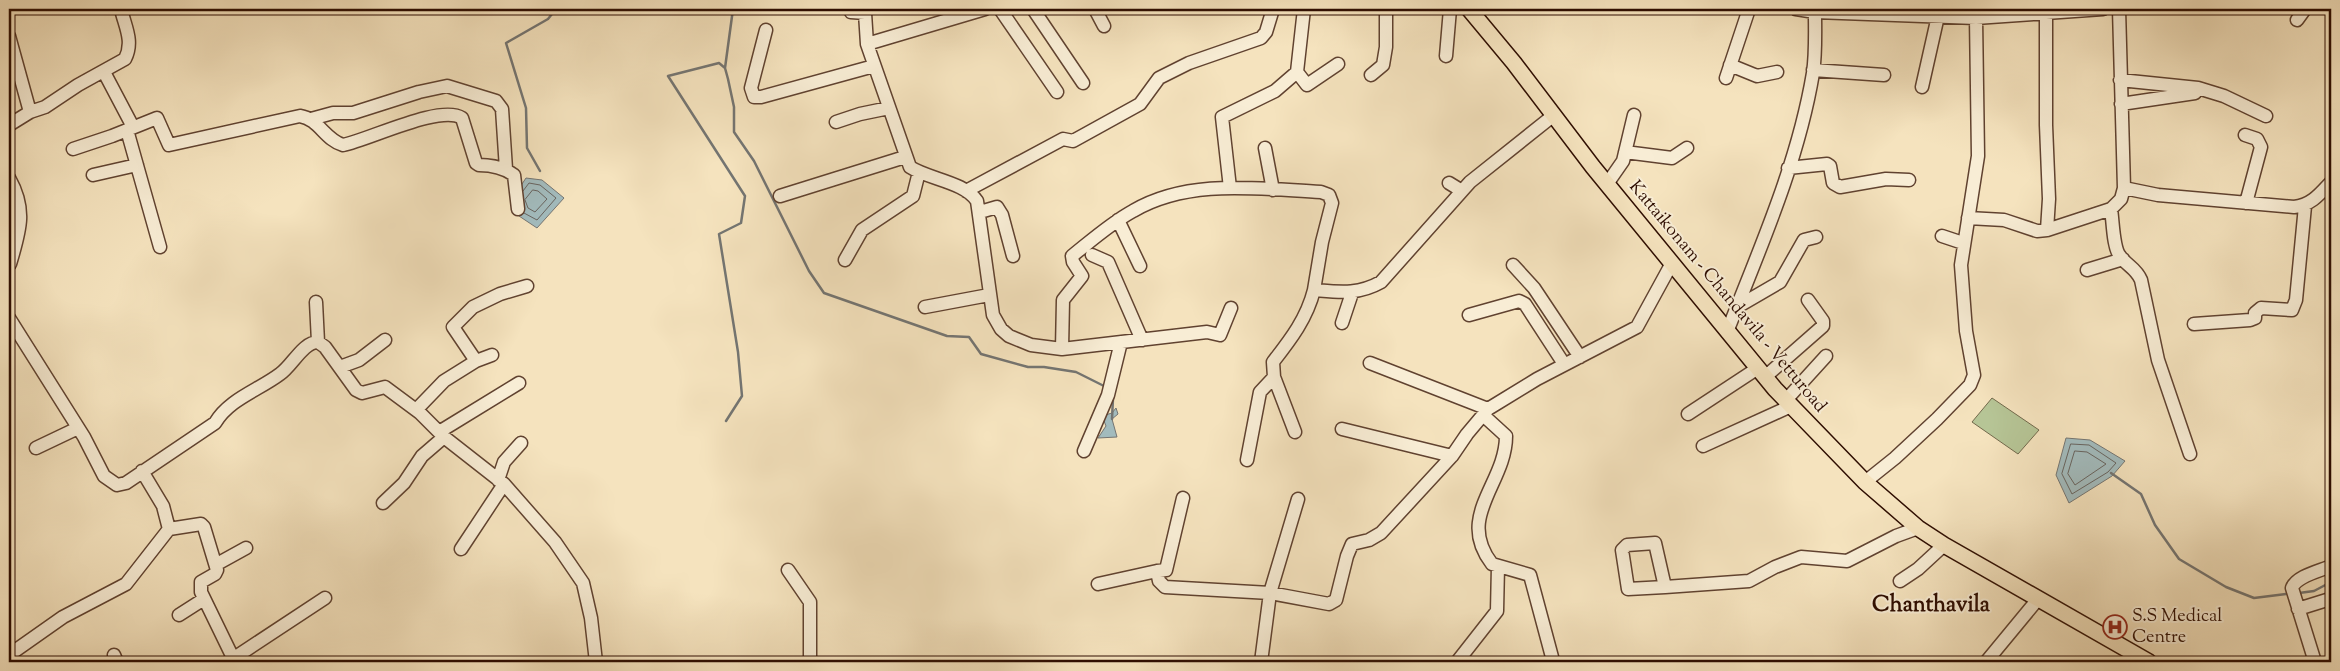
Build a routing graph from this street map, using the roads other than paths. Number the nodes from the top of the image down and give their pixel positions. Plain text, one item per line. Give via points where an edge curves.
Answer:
1 (121, 9) edge
2 (850, 9) edge
3 (985, 9) edge
4 (1000, 9) edge
5 (1033, 9) edge
6 (1095, 9) edge
7 (1273, 9) edge
8 (1304, 9) edge
9 (1386, 9) edge
10 (1450, 9) edge
11 (1749, 9) edge
12 (1796, 9) edge
13 (2103, 9) edge
14 (2119, 9) edge
15 (2305, 9) edge
16 (1472, 10) edge
17 (1867, 11) edge
18 (1815, 12) junction
19 (1893, 12) edge
20 (2046, 13) junction
21 (1938, 16) junction
22 (1976, 18) junction
23 (2296, 20) dead end
24 (1104, 26) dead end
25 (766, 30) dead end
26 (9, 36) edge
27 (867, 44) junction
28 (1446, 56) dead end
29 (1338, 64) dead end
30 (13, 65) edge
31 (1730, 65) junction
32 (874, 66) junction
33 (1813, 70) junction
34 (104, 72) junction
35 (1297, 72) junction
36 (1777, 72) dead end
37 (1371, 75) dead end
38 (1884, 75) dead end
39 (1726, 78) dead end
40 (2120, 80) junction
41 (1083, 83) dead end
42 (1922, 87) dead end
43 (2206, 91) junction
44 (1057, 92) dead end
45 (2120, 104) junction
46 (889, 108) junction
47 (30, 112) junction
48 (1554, 115) junction
49 (1634, 115) dead end
50 (2266, 116) dead end
51 (311, 119) junction
52 (836, 122) dead end
53 (9, 124) edge
54 (130, 129) junction
55 (2245, 135) dead end
56 (1265, 148) dead end
57 (1687, 148) dead end
58 (73, 149) dead end
59 (1625, 152) junction
60 (905, 157) junction
61 (137, 165) junction
62 (1788, 168) junction
63 (506, 169) junction
64 (918, 172) junction
65 (93, 175) dead end
66 (9, 178) edge
67 (1909, 180) dead end
68 (1449, 183) dead end
69 (2331, 183) edge
70 (1607, 184) junction
71 (1230, 188) junction
72 (2124, 188) junction
73 (1273, 190) junction
74 (1462, 190) junction
75 (966, 191) junction
76 (780, 196) dead end
77 (2246, 203) junction
78 (2305, 206) junction
79 (518, 209) dead end
80 (2111, 209) junction
81 (980, 212) junction
82 (1968, 218) junction
83 (1118, 220) junction
84 (1107, 228) junction
85 (2047, 230) junction
86 (1942, 236) dead end
87 (1816, 237) dead end
88 (1963, 243) junction
89 (160, 247) dead end
90 (1092, 255) junction
91 (1013, 256) dead end
92 (2123, 259) junction
93 (845, 260) dead end
94 (1672, 263) junction
95 (10, 264) edge
96 (1513, 265) dead end
97 (1140, 266) dead end
98 (2088, 270) dead end
99 (1082, 276) junction
100 (527, 286) dead end
101 (1314, 290) junction
102 (1352, 293) junction
103 (989, 295) junction
104 (1808, 300) dead end
105 (316, 302) dead end
106 (926, 307) dead end
107 (1737, 307) junction
108 (1231, 308) dead end
109 (1469, 315) dead end
110 (9, 318) edge
111 (1342, 323) dead end
112 (2194, 324) dead end
113 (1727, 332) junction
114 (385, 340) dead end
115 (1142, 340) junction
116 (318, 342) junction
117 (1121, 342) junction
118 (1062, 349) junction
119 (492, 354) dead end
120 (1826, 356) dead end
121 (1580, 357) junction
122 (476, 361) junction
123 (1370, 363) dead end
124 (1564, 364) junction
125 (340, 367) junction
126 (1762, 372) junction
127 (1274, 377) junction
128 (519, 383) dead end
129 (1788, 403) junction
130 (416, 410) junction
131 (1485, 412) junction
132 (1688, 414) dead end
133 (78, 428) junction
134 (1342, 430) dead end
135 (1295, 432) dead end
136 (441, 434) junction
137 (521, 443) dead end
138 (1704, 446) dead end
139 (36, 448) dead end
140 (1084, 452) dead end
141 (2190, 454) dead end
142 (1452, 456) junction
143 (1248, 460) dead end
144 (142, 471) junction
145 (501, 482) junction
146 (1865, 482) junction
147 (1183, 498) dead end
148 (1298, 499) dead end
149 (383, 503) dead end
150 (1918, 528) junction
151 (169, 529) junction
152 (1944, 545) junction
153 (246, 548) dead end
154 (461, 549) dead end
155 (217, 564) junction
156 (1498, 566) junction
157 (2331, 566) edge
158 (788, 570) dead end
159 (1157, 571) junction
160 (1900, 582) dead end
161 (1098, 584) dead end
162 (1665, 587) junction
163 (1270, 593) junction
164 (325, 598) dead end
165 (204, 599) junction
166 (2038, 599) junction
167 (2330, 599) edge
168 (2298, 609) junction
169 (179, 615) dead end
170 (9, 655) edge
171 (1552, 657) dead end
172 (232, 661) edge
173 (596, 662) edge
174 (810, 662) edge
175 (1261, 662) edge
176 (1457, 662) edge
177 (1986, 662) edge
178 (2149, 662) edge
179 (2315, 662) edge

1 - 34 street via 130,39 129,52 125,59
2 - 27 street via 850,12 865,13
3 - 27 street
4 - 44 street
5 - 41 street
6 - 24 street
7 - 75 street via 1261,38 1188,62 1158,78 1140,104 1073,141 1063,139
8 - 35 street
9 - 37 street via 1383,65
10 - 28 street
11 - 31 street
12 - 18 street
13 - 20 street
14 - 40 street
15 - 23 street
16 - 48 main road, Kattaikonam - Chandavila - Vetturoad
17 - 18 street
17 - 19 street
18 - 33 street
19 - 21 street
20 - 22 street
20 - 85 street
21 - 22 street
21 - 42 street
22 - 82 street via 1978,156
25 - 32 street via 751,88 754,97
26 - 30 street
27 - 32 street
29 - 35 street via 1311,84 1307,84
30 - 47 street
31 - 36 street via 1757,76
31 - 39 street
32 - 46 street
33 - 38 street
33 - 62 street via 1805,112
34 - 47 street via 45,107
34 - 54 street
35 - 71 street via 1275,91 1222,117
40 - 43 street
40 - 45 street
43 - 45 street
43 - 50 street
45 - 72 street
46 - 52 street
46 - 60 street
47 - 53 street
48 - 70 main road, Kattaikonam - Chandavila - Vetturoad
48 - 74 street
49 - 59 street
51 - 54 street via 300,116 169,146 157,118
51 - 63 street via 336,143 343,145 427,117 458,115 462,118 476,163
51 - 63 street via 333,113 353,113 447,86 496,101 502,109
54 - 58 street
54 - 61 street
55 - 77 street via 2257,139 2261,147
56 - 73 street
57 - 59 street via 1672,158
59 - 70 street via 1623,161
60 - 64 street
60 - 76 street
61 - 65 street
61 - 89 street
62 - 67 street via 1828,164 1833,183 1840,187 1886,179
62 - 107 street via 1775,211
63 - 79 street via 514,175
64 - 75 street
64 - 93 street via 913,196 862,230
66 - 95 street via 21,207 21,223
68 - 74 street
69 - 78 street
70 - 94 main road, Kattaikonam - Chandavila - Vetturoad
71 - 73 street
71 - 83 street via 1181,192 1135,209
72 - 77 street via 2158,195
72 - 80 street via 2121,199
73 - 101 street via 1329,195 1332,203
74 - 102 street via 1381,282
75 - 81 street via 972,194
77 - 78 street
78 - 112 street via 2296,300 2292,310 2261,308 2250,320
80 - 85 street
80 - 92 street via 2116,249
81 - 91 street via 997,207
81 - 103 street
82 - 85 street via 2004,220 2028,229
82 - 88 street
83 - 84 street
83 - 97 street
84 - 90 street
84 - 99 street via 1072,256
86 - 88 street
87 - 107 street via 1804,240 1780,282
88 - 146 street via 1961,265 1965,322 1974,375 1970,385 1895,458
90 - 99 street
90 - 115 street via 1108,262
92 - 98 street
92 - 141 street via 2138,272 2141,280 2158,360
94 - 113 main road, Kattaikonam - Chandavila - Vetturoad
94 - 121 street via 1637,327
96 - 121 street via 1534,288
99 - 118 street via 1063,300
100 - 122 street via 473,307 453,327
101 - 102 street
101 - 127 street via 1301,326 1274,362
102 - 111 street
103 - 106 street
103 - 118 street via 993,315 1001,329 1010,336 1031,345
104 - 126 street via 1823,326
105 - 116 street
107 - 113 street
108 - 115 street via 1220,335 1207,332
109 - 124 street via 1519,301 1525,304
110 - 133 street
113 - 126 main road, Kattaikonam - Chandavila - Vetturoad
114 - 125 street via 359,360
115 - 117 street
116 - 125 street
116 - 144 street via 309,344 282,374 231,405 215,423
117 - 118 street
117 - 140 street via 1108,395
119 - 122 street
120 - 129 street
121 - 124 street
122 - 130 street via 444,381
123 - 131 street
124 - 131 street
125 - 130 street via 356,390 362,393 385,387
126 - 129 main road, Kattaikonam - Chandavila - Vetturoad
126 - 132 street
127 - 135 street
127 - 143 street via 1260,392
128 - 136 street
129 - 138 street
129 - 146 main road, Kattaikonam - Chandavila - Vetturoad
130 - 136 street
131 - 142 street
131 - 156 street via 1506,436 1506,449 1478,519 1482,548 1492,564
133 - 139 street
133 - 144 street via 104,476 112,483 126,483
134 - 142 street
136 - 145 street
136 - 149 street via 404,483
137 - 145 street via 504,462
142 - 163 street via 1382,533 1352,544 1336,600 1329,604
144 - 151 street via 163,506
145 - 154 street
145 - 173 street via 555,542 583,583
146 - 150 main road, Kattaikonam - Chandavila - Vetturoad
147 - 159 street via 1166,570
148 - 163 street
150 - 152 main road, Kattaikonam - Chandavila - Vetturoad
150 - 162 street via 1847,561 1801,557 1749,582
151 - 155 street via 200,524
151 - 170 street via 126,584 63,617
152 - 160 street
152 - 166 main road, Kattaikonam - Chandavila - Vetturoad
153 - 155 street
155 - 165 street via 215,574 200,587
156 - 171 street via 1530,575
156 - 176 street via 1496,610
157 - 168 street via 2294,584 2292,588
158 - 174 street via 810,602
159 - 161 street
159 - 163 street via 1164,587
162 - 162 street via 1628,589 1622,550 1627,545 1654,537
163 - 175 street
164 - 172 street
165 - 169 street
165 - 172 street
166 - 177 street
166 - 178 main road, Kattaikonam - Chandavila - Vetturoad
167 - 168 street
168 - 179 street

